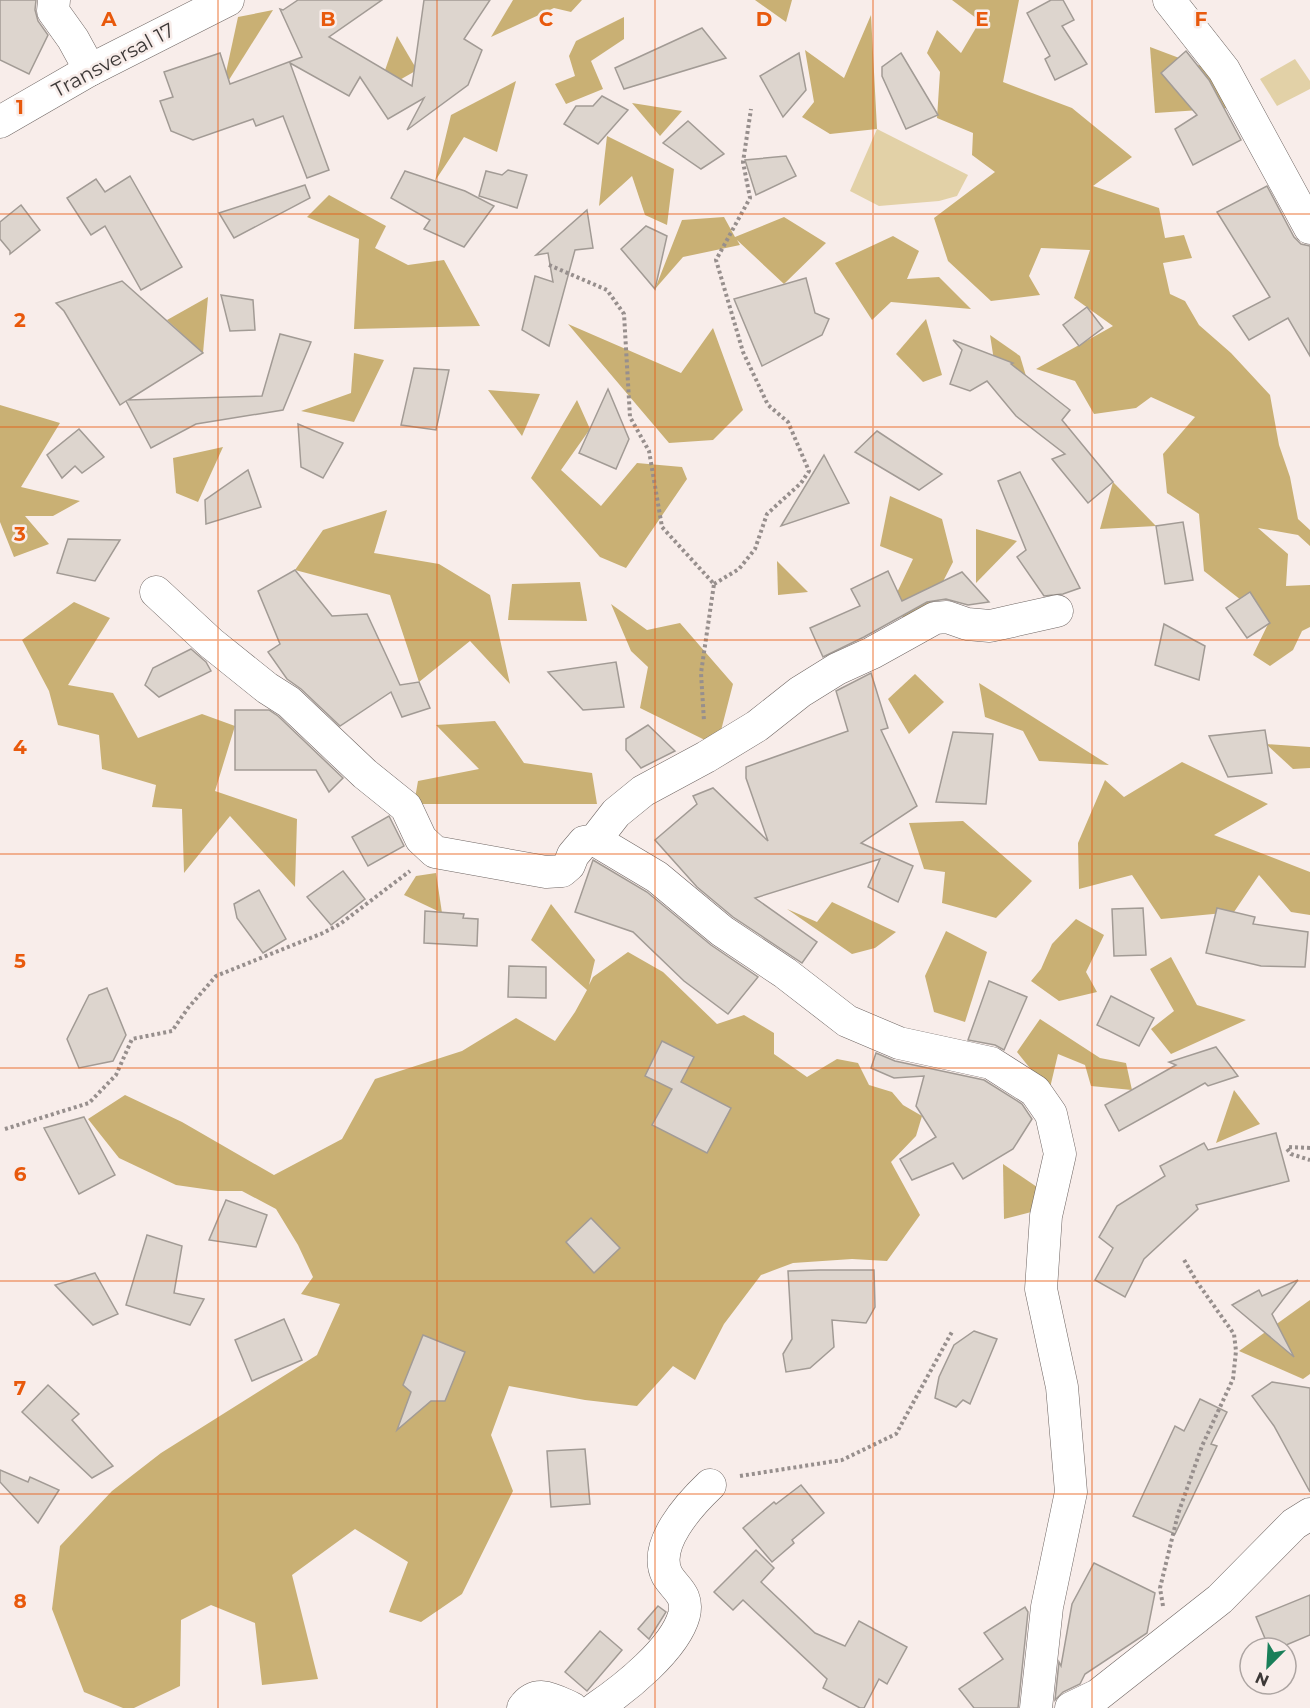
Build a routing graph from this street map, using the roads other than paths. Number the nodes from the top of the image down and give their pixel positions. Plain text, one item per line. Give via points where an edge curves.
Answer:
1 (54, 0) edge
2 (228, 0) edge
3 (1169, 0) edge
4 (90, 70) junction
5 (0, 122) edge
6 (1310, 228) edge
7 (156, 592) dead end
8 (1057, 611) dead end
9 (595, 840) junction
10 (710, 1485) road end
11 (1310, 1514) edge
12 (523, 1708) edge
13 (572, 1708) edge
14 (596, 1708) edge
15 (1036, 1708) edge
16 (1071, 1708) edge

1 - 4 street via 53,11
2 - 4 street, Transversal 17
3 - 6 street via 1224,70
4 - 5 street, Transversal 17
7 - 9 street via 211,643 289,702 406,807 421,839 435,852 561,872 584,842
8 - 9 street via 990,626 935,618 837,669 757,726 643,791 616,813
9 - 15 street via 657,877 722,931 847,1021 899,1042 992,1063 1035,1090 1051,1114 1060,1154 1046,1216 1041,1289 1062,1387 1071,1492 1047,1607
10 - 14 street via 689,1506 670,1536 662,1559 682,1593 684,1614 672,1641 625,1689
11 - 16 street via 1294,1524 1220,1599 1098,1695
12 - 13 street via 537,1697

